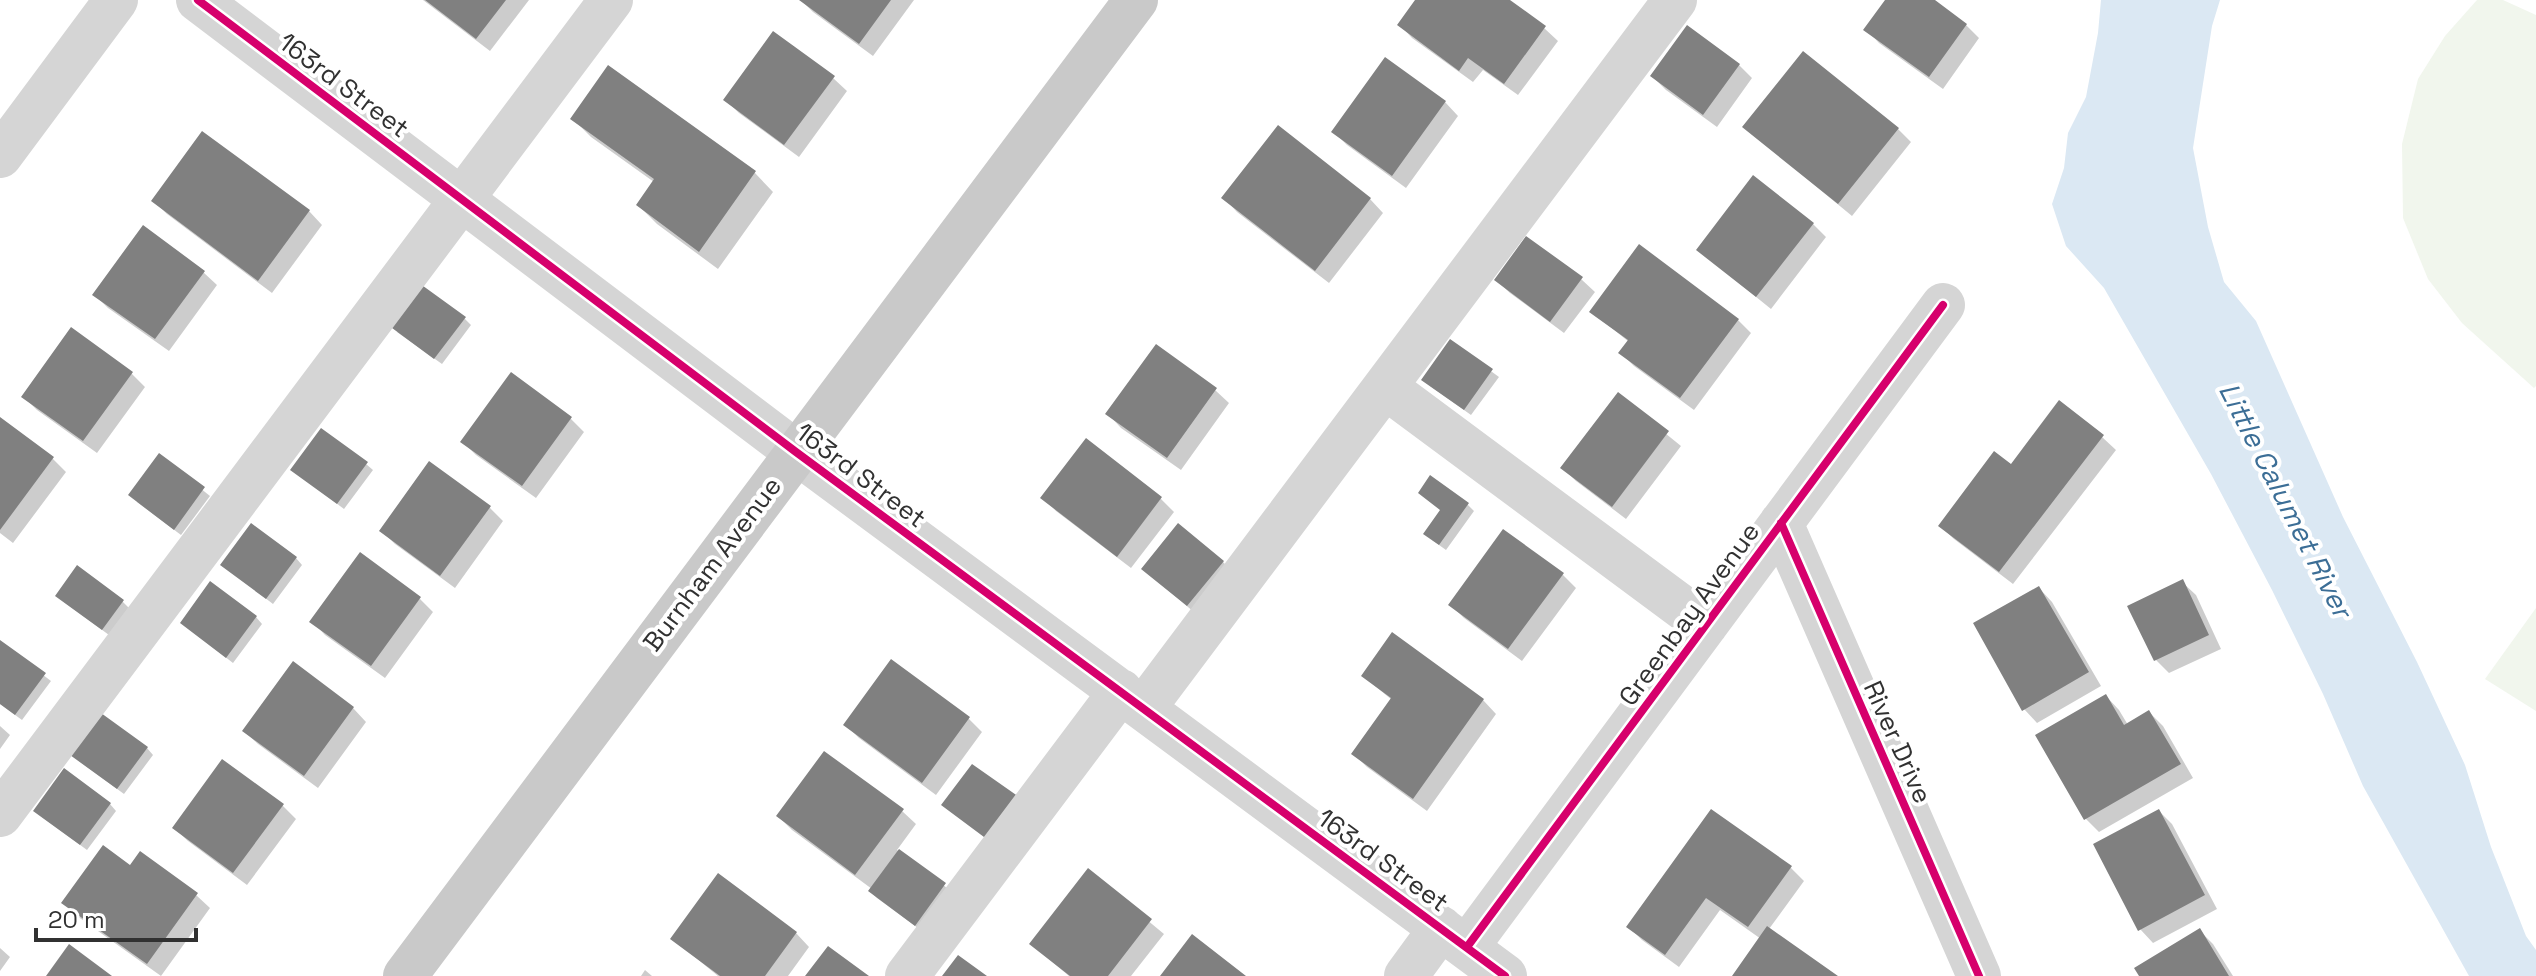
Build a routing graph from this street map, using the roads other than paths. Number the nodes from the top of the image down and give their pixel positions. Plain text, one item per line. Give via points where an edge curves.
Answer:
1 (116, 0) edge
2 (198, 0) edge
3 (611, 0) edge
4 (1136, 0) edge
5 (1675, 0) edge
6 (0, 156) edge
7 (462, 199) junction
8 (1943, 305) dead end
9 (1385, 387) junction
10 (796, 452) junction
11 (1781, 523) junction
12 (1706, 625) junction
13 (1133, 700) junction
14 (0, 815) edge
15 (1454, 938) junction
16 (405, 976) edge
17 (907, 976) edge
18 (1406, 976) edge
19 (1505, 976) edge
20 (1979, 976) edge

1 - 6 street
2 - 7 street, 163rd Street
3 - 7 street
4 - 10 main road, Burnham Avenue
5 - 9 street
7 - 10 street, 163rd Street
7 - 14 street
8 - 11 street, Greenbay Avenue
9 - 12 street
9 - 13 street
10 - 13 street, 163rd Street
10 - 16 main road, Burnham Avenue
11 - 12 street, Greenbay Avenue
11 - 20 street, River Drive
12 - 15 street, Greenbay Avenue
13 - 15 street, 163rd Street
13 - 17 street
15 - 18 street, Greenbay Avenue
15 - 19 street, 163rd Street

